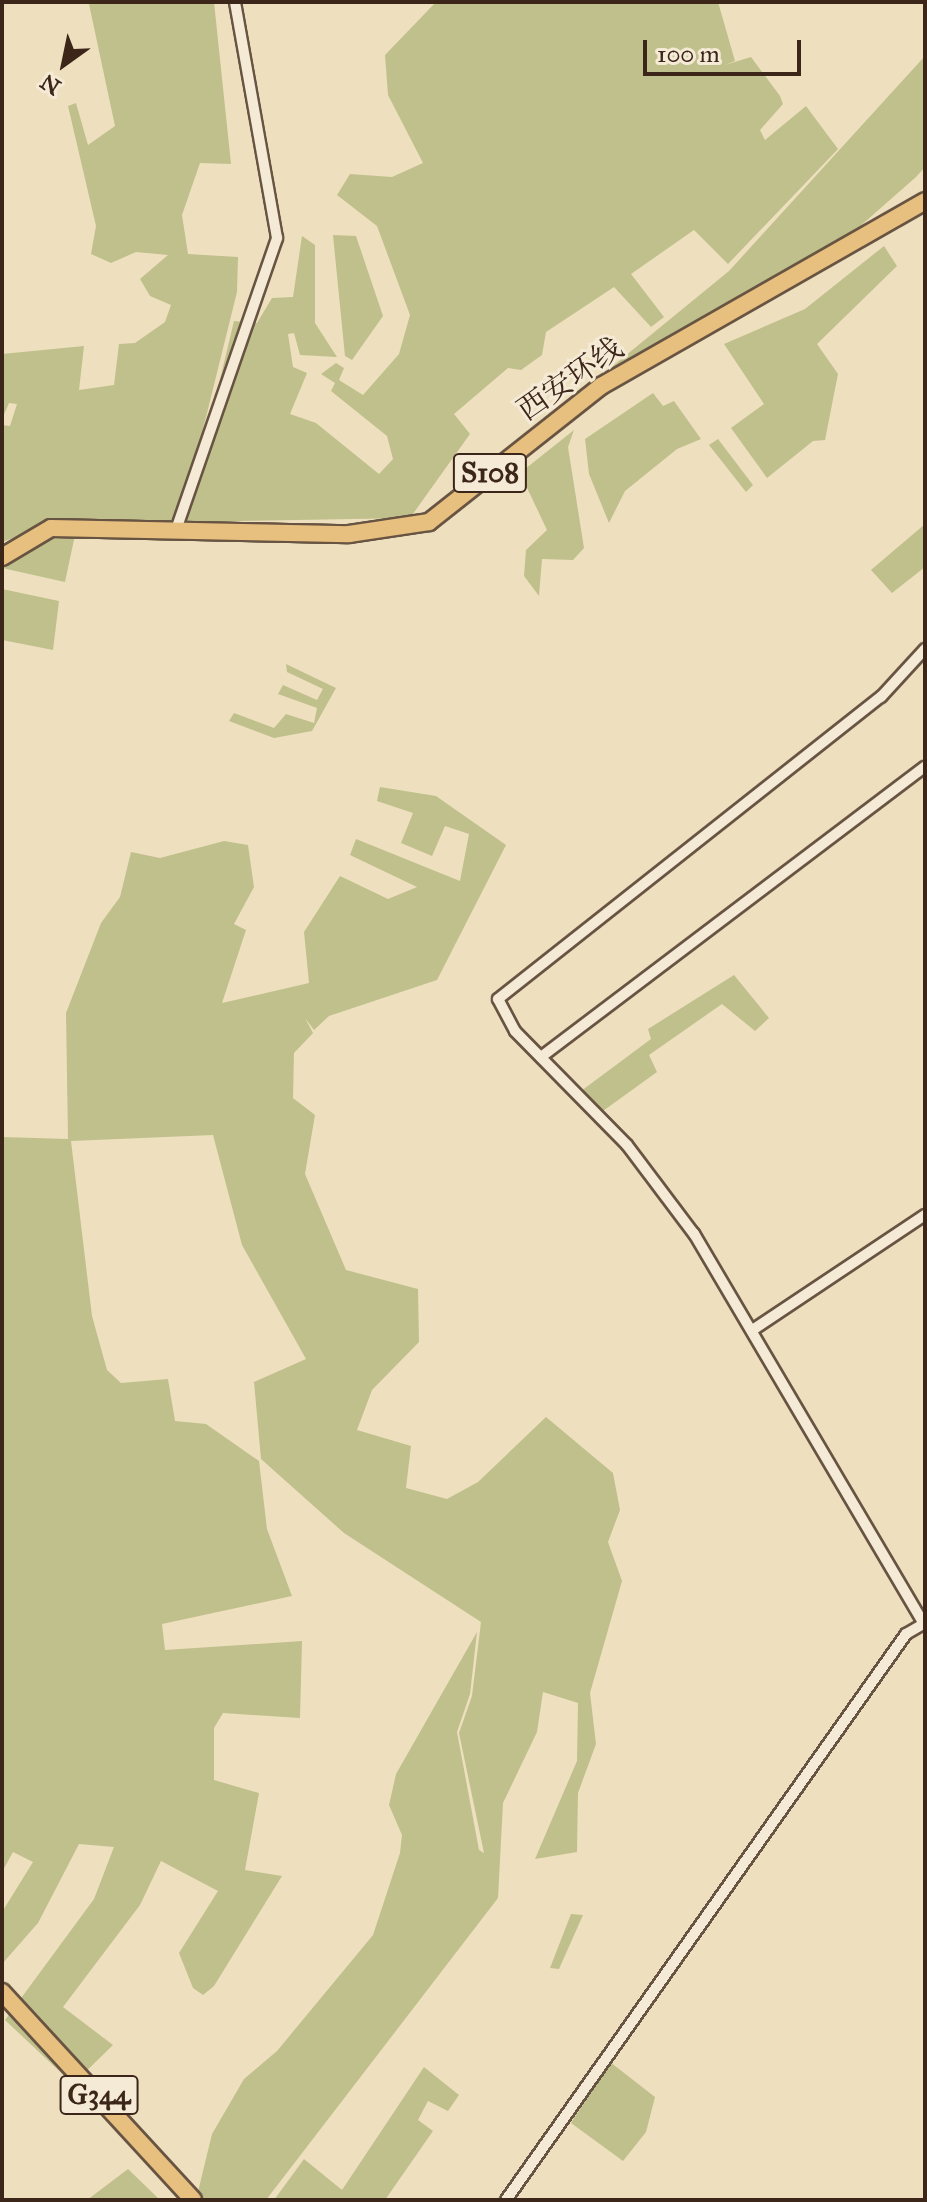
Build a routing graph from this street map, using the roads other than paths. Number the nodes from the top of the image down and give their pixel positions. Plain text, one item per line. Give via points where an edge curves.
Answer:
1 (235, 2) edge
2 (925, 201) edge
3 (177, 527) junction
4 (2, 557) edge
5 (925, 649) edge
6 (925, 767) edge
7 (541, 1057) junction
8 (925, 1215) edge
9 (754, 1329) junction
10 (924, 1623) edge
11 (2, 1992) edge
12 (193, 2200) edge
13 (506, 2200) edge

1 - 3 street via 277,238
2 - 3 main road, 西安环线 / S108 via 601,386 429,522 349,534
3 - 4 main road, 西安环线 / S108 via 51,528
5 - 7 street via 881,697 500,992 515,1031
6 - 7 street
7 - 9 street via 627,1145
8 - 9 street
9 - 10 street
10 - 13 street via 906,1634
11 - 12 main road, G344

